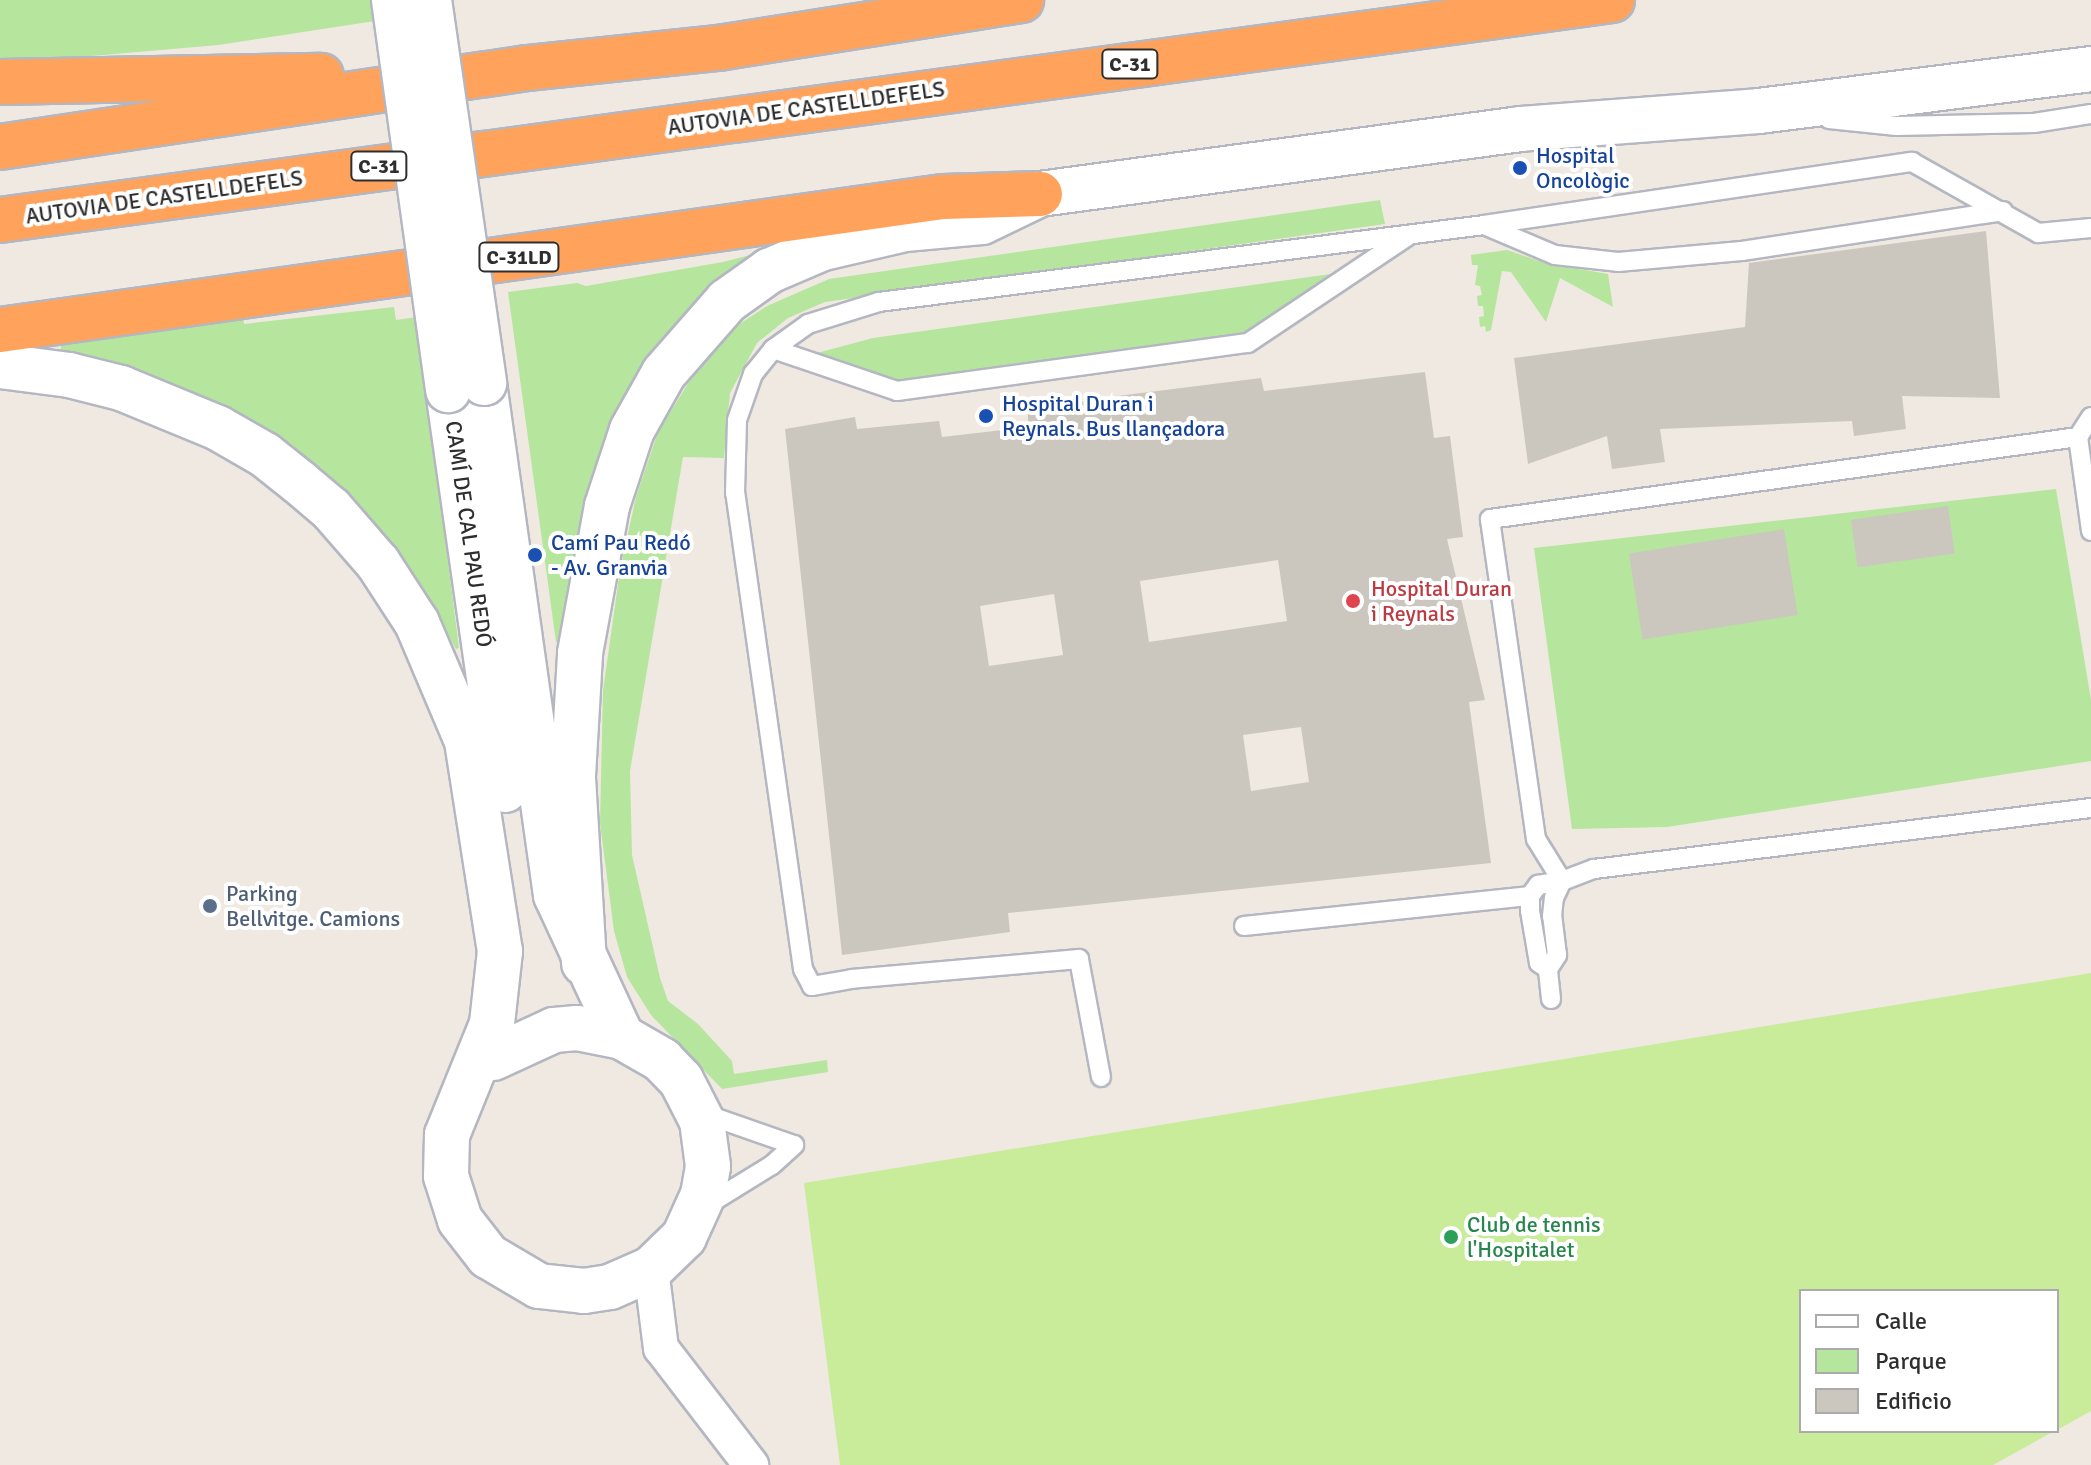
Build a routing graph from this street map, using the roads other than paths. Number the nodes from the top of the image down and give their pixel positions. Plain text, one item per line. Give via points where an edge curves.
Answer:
1 (394, 0) edge
2 (429, 0) edge
3 (854, 0) edge
4 (1021, 0) edge
5 (1612, 0) edge
6 (783, 38) junction
7 (2091, 69) edge
8 (507, 72) junction
9 (0, 82) edge
10 (1759, 111) junction
11 (2091, 114) edge
12 (0, 147) edge
13 (1040, 194) junction
14 (2003, 211) junction
15 (0, 220) edge
16 (1484, 225) junction
17 (2091, 228) edge
18 (1411, 234) junction
19 (0, 330) edge
20 (773, 349) junction
21 (0, 366) edge
22 (466, 386) junction
23 (2091, 417) edge
24 (2078, 437) junction
25 (2091, 531) edge
26 (2091, 808) edge
27 (1562, 881) junction
28 (1530, 896) junction
29 (1244, 926) dead end
30 (584, 963) junction
31 (1548, 969) junction
32 (1551, 999) dead end
33 (622, 1037) junction
34 (493, 1058) junction
35 (1101, 1077) dead end
36 (463, 1093) junction
37 (697, 1111) junction
38 (695, 1213) junction
39 (651, 1269) junction
40 (751, 1465) edge

1 - 22 street, CAMÍ DE CAL PAU REDÓ, bridge
2 - 22 street, CAMÍ DE CAL PAU REDÓ, bridge
3 - 6 highway
4 - 6 highway
5 - 15 highway, AUTOVIA DE CASTELLDEFELS / C-31
6 - 8 highway
7 - 10 street, C-31LD
8 - 9 highway
8 - 12 highway
10 - 11 lane via 1897,126 2034,123
10 - 13 street, C-31LD via 1520,129
13 - 19 highway, C-31LD via 943,197
13 - 30 street via 982,222 905,229 823,248 769,271 727,301 644,403 607,506 580,653 573,776
14 - 16 lane via 1742,251 1618,262 1555,255
14 - 16 lane via 1912,162
14 - 17 lane via 2038,233
16 - 18 lane
18 - 20 lane via 879,302 808,324
18 - 20 lane via 1248,343 897,391
20 - 35 lane via 753,374 737,420 735,493 803,969 812,986 1079,959
21 - 36 street via 121,388 174,407 265,455 357,537 409,611 467,741 500,951 492,1024
22 - 30 street, CAMÍ DE CAL PAU REDÓ via 556,895
22 - 34 street, CAMÍ DE CAL PAU REDÓ via 528,984 522,1025
23 - 24 lane
24 - 25 lane
24 - 27 lane via 1490,519 1536,839
26 - 27 lane via 1594,869
27 - 28 lane via 1538,885
27 - 31 lane via 1552,916 1557,955
28 - 29 lane
28 - 31 lane via 1539,963
30 - 33 street, CAMÍ DE CAL PAU REDÓ
31 - 32 lane
33 - 34 street via 577,1028 554,1030
33 - 37 street via 662,1060 681,1080
34 - 36 street
36 - 39 street via 447,1135 446,1176 460,1220 488,1256 539,1286 584,1291 610,1287
37 - 38 street via 708,1166
37 - 38 lane via 794,1145 772,1165
38 - 39 street via 684,1237
39 - 40 street via 661,1348

